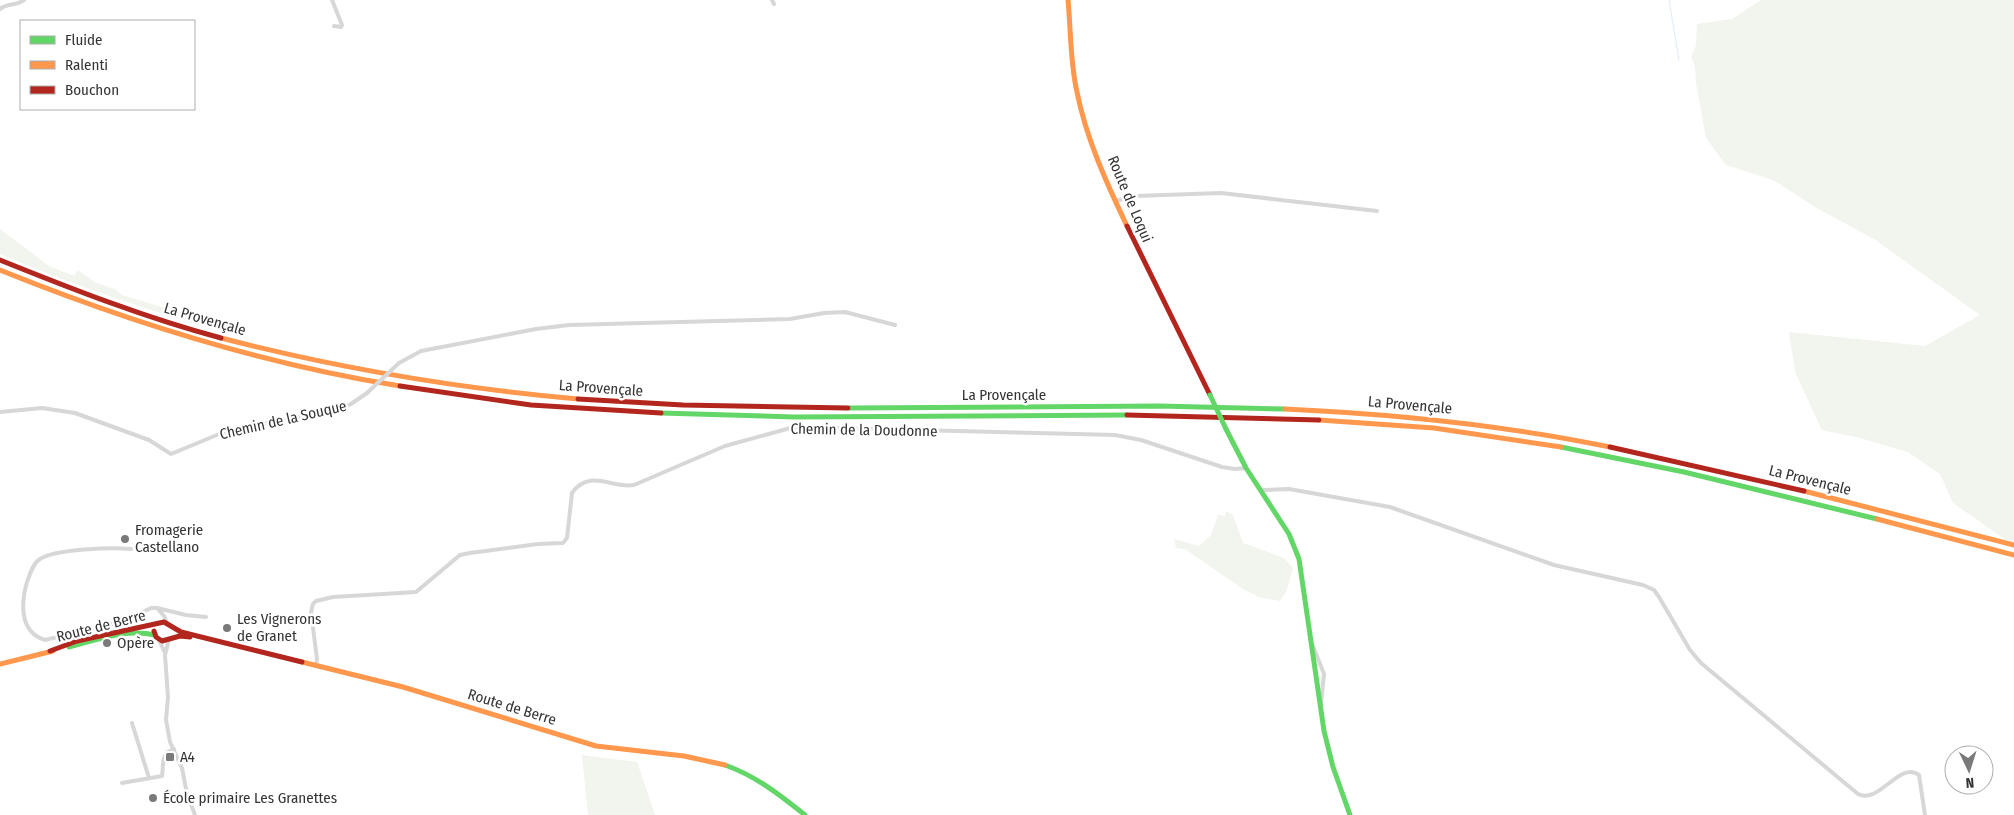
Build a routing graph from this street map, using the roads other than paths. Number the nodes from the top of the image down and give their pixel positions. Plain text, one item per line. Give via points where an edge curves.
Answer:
1 (24, 0) edge
2 (332, 0) edge
3 (1068, 0) edge
4 (0, 9) edge
5 (334, 26) dead end
6 (1115, 201) junction
7 (1376, 211) dead end
8 (0, 260) edge
9 (0, 270) edge
10 (895, 324) dead end
11 (0, 412) edge
12 (1246, 468) junction
13 (1262, 490) junction
14 (2014, 545) edge
15 (131, 549) dead end
16 (2014, 555) edge
17 (158, 609) junction
18 (206, 617) dead end
19 (158, 624) junction
20 (169, 625) junction
21 (155, 635) junction
22 (202, 637) junction
23 (170, 638) junction
24 (159, 640) junction
25 (50, 651) junction
26 (165, 656) junction
27 (0, 664) edge
28 (316, 665) junction
29 (132, 723) dead end
30 (174, 749) junction
31 (149, 778) junction
32 (122, 783) dead end
33 (195, 815) edge
34 (805, 815) edge
35 (1350, 815) edge
36 (1925, 815) edge

1 - 4 street
2 - 5 street via 342,25
3 - 6 main road, Route de Loqui via 1080,105
6 - 7 street via 1136,196 1221,193
6 - 12 main road, Route de Loqui, bridge
8 - 14 main road, La Provençale via 106,301 221,337 320,362 451,386 574,399 722,407 1243,408 1423,418 1532,432 1661,458
9 - 16 main road, La Provençale via 132,320 227,348 335,374 435,392 549,406 675,414 815,417 1244,416 1431,428 1555,446 1667,468
10 - 11 street, Chemin de la Souque, bridge via 845,312 790,319 569,325 536,329 421,351 399,363 367,393 337,410 229,430 170,454 149,440 74,413 42,408
12 - 13 main road, Route de Loqui
12 - 28 street, Chemin de la Doudonne via 1222,467 1116,435 802,427 779,430 709,452 634,485 596,480 580,485 572,493 567,538 563,543 460,555 411,593 366,594 316,601 310,612
13 - 35 main road, Route de Loqui via 1285,525 1299,559 1320,706 1333,767
13 - 36 street via 1289,489 1390,507 1554,565 1651,588 1701,663 1858,794 1870,795 1900,774 1916,772
15 - 17 street via 116,547 41,558 33,567 24,591 22,609 25,620 36,637 45,640 124,621 151,608
17 - 18 street
17 - 19 street
17 - 20 street
19 - 20 main road
19 - 21 main road
19 - 25 main road, Route de Berre via 86,639
20 - 22 main road, Route de Berre
20 - 23 main road
21 - 24 main road
21 - 25 main road, Route de Berre via 134,632
22 - 23 main road, Route de Berre
22 - 28 main road, Route de Berre
23 - 24 main road
23 - 26 street
24 - 26 street
25 - 27 main road, Route de Berre
26 - 30 street via 166,720
28 - 34 main road, Route de Berre via 403,687 596,746 718,763 741,771 770,788
29 - 31 street
30 - 31 street via 169,750 163,759 162,776
30 - 33 street
31 - 32 street

